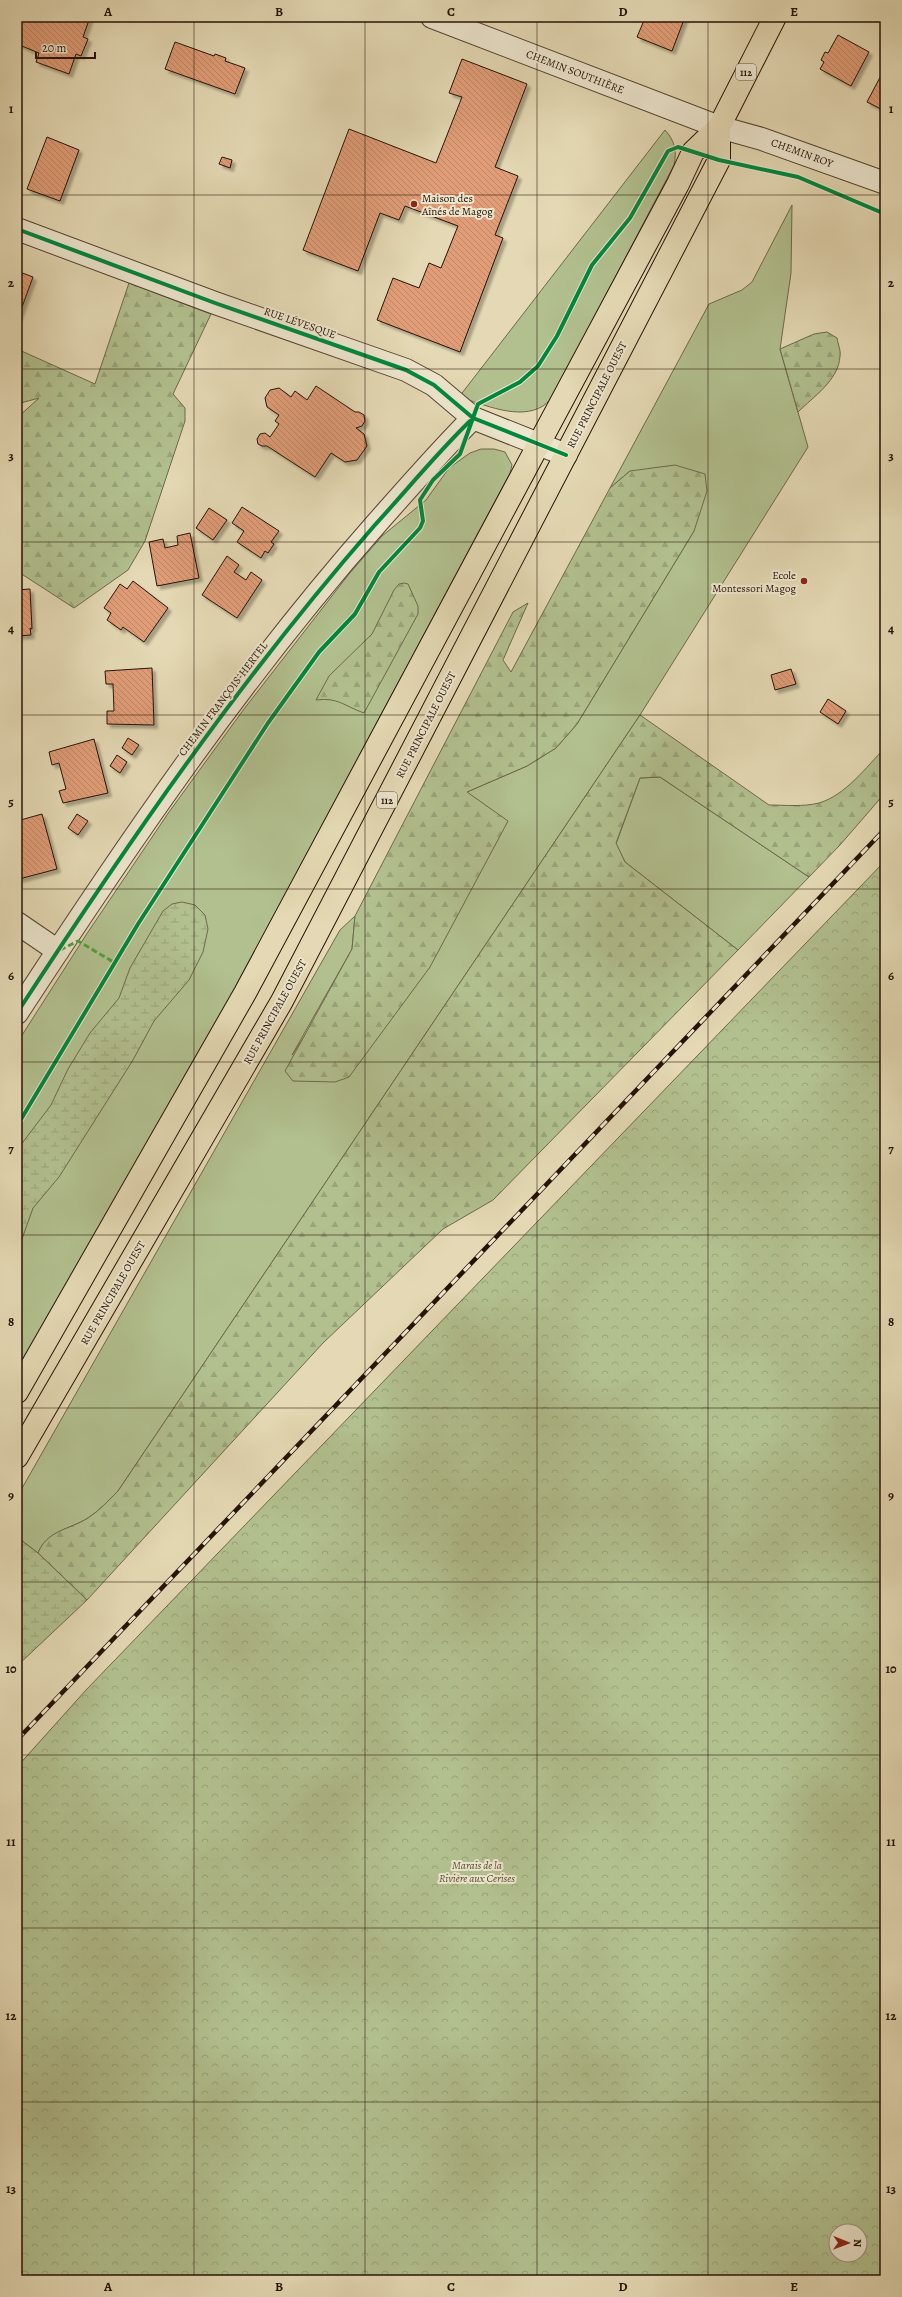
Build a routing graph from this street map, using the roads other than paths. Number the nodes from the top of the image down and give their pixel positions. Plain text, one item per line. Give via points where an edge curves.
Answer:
1 (432, 17) edge
2 (775, 17) edge
3 (719, 126) junction
4 (885, 183) edge
5 (17, 229) edge
6 (473, 418) junction
7 (539, 444) junction
8 (566, 455) junction
9 (17, 923) edge
10 (58, 951) junction
11 (17, 1013) edge
12 (17, 1392) edge
13 (17, 1457) edge

1 - 3 street, CHEMIN SOUTHIÈRE
2 - 3 main road, RUE PRINCIPALE OUEST / 112
3 - 4 street, CHEMIN ROY
3 - 7 main road, RUE PRINCIPALE OUEST / 112 via 693,152
3 - 8 main road, RUE PRINCIPALE OUEST / 112 via 719,160
5 - 6 street, RUE LÉVESQUE via 406,370 434,385
6 - 7 street, RUE LÉVESQUE
6 - 10 street, CHEMIN FRANÇOIS-HERTEL via 355,548 258,667 148,816
7 - 8 street, RUE LÉVESQUE
7 - 12 main road, RUE PRINCIPALE OUEST / 112 via 245,993
8 - 13 main road, RUE PRINCIPALE OUEST / 112 via 282,1001
9 - 10 street
10 - 11 street, CHEMIN FRANÇOIS-HERTEL

